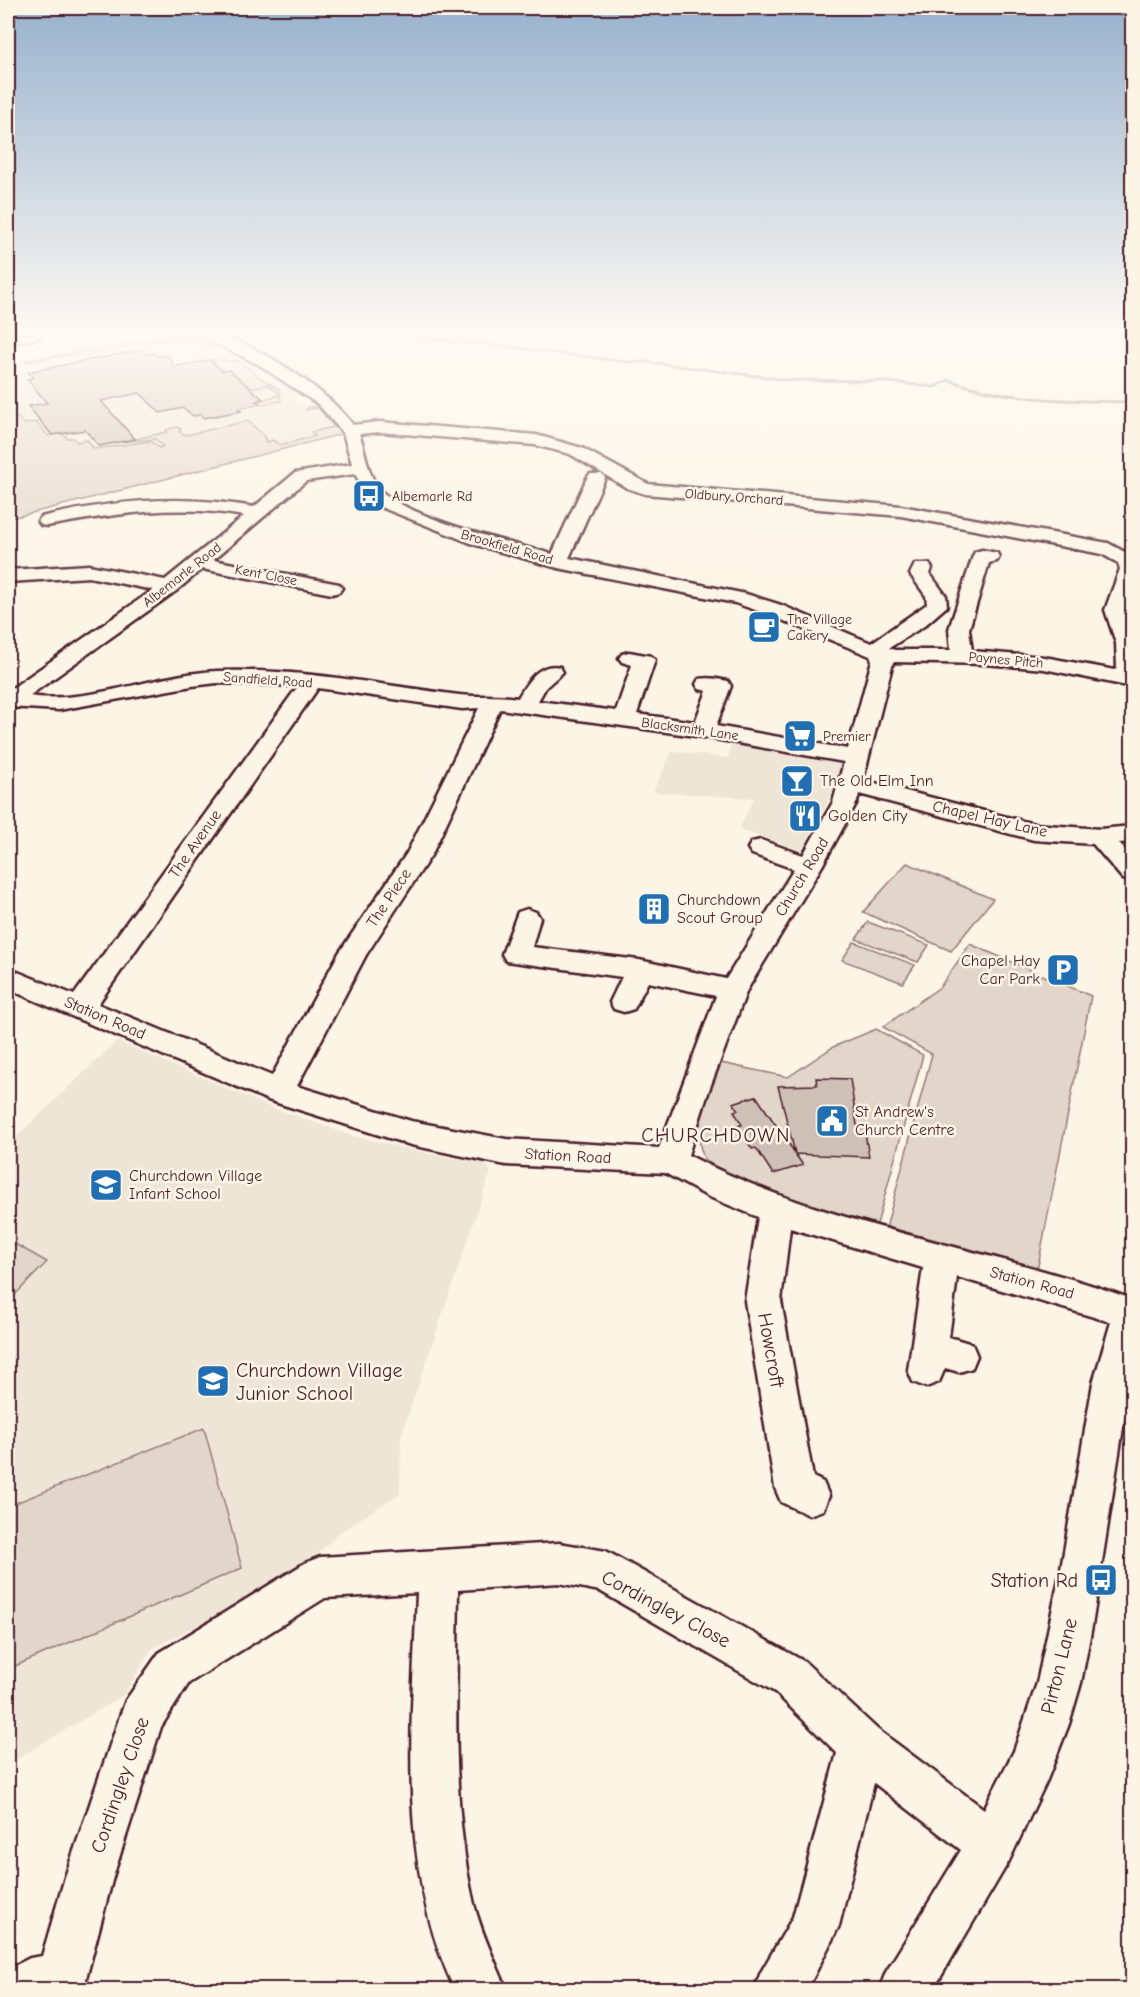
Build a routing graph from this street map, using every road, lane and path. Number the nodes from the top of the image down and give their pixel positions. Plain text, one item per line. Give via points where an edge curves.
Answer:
1 (367, 428) edge
2 (394, 428) edge
3 (348, 430) joint
4 (361, 468) junction
5 (596, 478) dead end
6 (259, 513) junction
7 (47, 521) dead end
8 (990, 557) dead end
9 (1129, 561) edge
10 (558, 562) junction
11 (200, 563) junction
12 (917, 572) dead end
13 (8, 576) edge
14 (169, 587) junction
15 (333, 588) dead end
16 (878, 652) junction
17 (962, 656) junction
18 (642, 660) dead end
19 (545, 677) dead end
20 (1126, 679) edge
21 (312, 682) junction
22 (720, 686) dead end
23 (10, 697) edge
24 (493, 701) junction
25 (524, 706) junction
26 (624, 719) junction
27 (704, 730) junction
28 (856, 757) junction
29 (850, 784) junction
30 (1132, 834) edge
31 (1100, 837) junction
32 (761, 848) dead end
33 (809, 866) junction
34 (1132, 873) edge
35 (527, 918) dead end
36 (639, 970) junction
37 (14, 989) edge
38 (733, 990) junction
39 (624, 1002) dead end
40 (80, 1008) junction
41 (279, 1092) junction
42 (670, 1161) junction
43 (776, 1210) junction
44 (942, 1258) junction
45 (1132, 1314) edge
46 (938, 1358) dead end
47 (792, 1493) dead end
48 (438, 1570) junction
49 (861, 1745) junction
50 (992, 1844) junction
51 (48, 1986) edge
52 (482, 1989) edge
53 (779, 1989) edge
54 (904, 1989) edge

1 - 3 street, Oldbury Orchard
2 - 9 street, Oldbury Orchard via 536,440 576,451 645,489 901,510 1108,549
3 - 4 street, Brookfield Road
4 - 6 street, Albemarle Road via 301,477
4 - 10 street, Brookfield Road via 367,487 381,500 403,511 472,538
5 - 10 street
6 - 7 street via 204,505 141,505 67,514
6 - 11 street, Albemarle Road
8 - 17 street via 982,556 959,630
9 - 20 street, Oldbury Orchard via 1130,569 1115,610 1126,643
10 - 16 street, Brookfield Road via 741,598
11 - 14 street, Albemarle Road
11 - 15 street, Kent Close
12 - 16 street via 936,596 937,606 880,645
13 - 14 street via 89,571
14 - 23 street, Albemarle Road
16 - 17 street, Paynes Pitch via 895,656
16 - 28 street, Church Road via 883,660
17 - 20 street, Paynes Pitch via 1050,663
18 - 26 street
19 - 25 street
21 - 23 street, Sandfield Road via 215,677 46,705 27,704
21 - 24 street, Sandfield Road via 462,702
21 - 40 street, The Avenue
22 - 27 street
24 - 25 street, Blacksmith Lane
24 - 41 street, The Piece via 419,854 353,953
25 - 26 street, Blacksmith Lane
26 - 27 street, Blacksmith Lane
27 - 28 street, Blacksmith Lane
28 - 29 street, Church Road
29 - 31 street, Chapel Hay Lane via 1034,832
29 - 33 street, Church Road via 845,802
30 - 31 street, Chapel Hay Lane
31 - 34 street
32 - 33 street
33 - 38 street, Church Road
35 - 36 street via 516,954
36 - 38 street
36 - 39 street
37 - 40 street, Station Road
38 - 42 street, Church Road
40 - 41 street, Station Road
41 - 42 street, Station Road via 411,1133 506,1152
42 - 43 street, Station Road via 719,1188
43 - 44 street, Station Road
43 - 47 street, Howcroft via 763,1302
44 - 45 street, Station Road
44 - 46 street
45 - 50 street, Pirton Lane via 1118,1350 1059,1684 1030,1767
48 - 49 street, Cordingley Close via 559,1563 606,1572 790,1677
48 - 51 street, Cordingley Close via 320,1578 174,1668 142,1716
48 - 52 street via 434,1801 445,1878 464,1953
49 - 50 street, Cordingley Close
49 - 53 street via 815,1926
50 - 54 street, Pirton Lane

